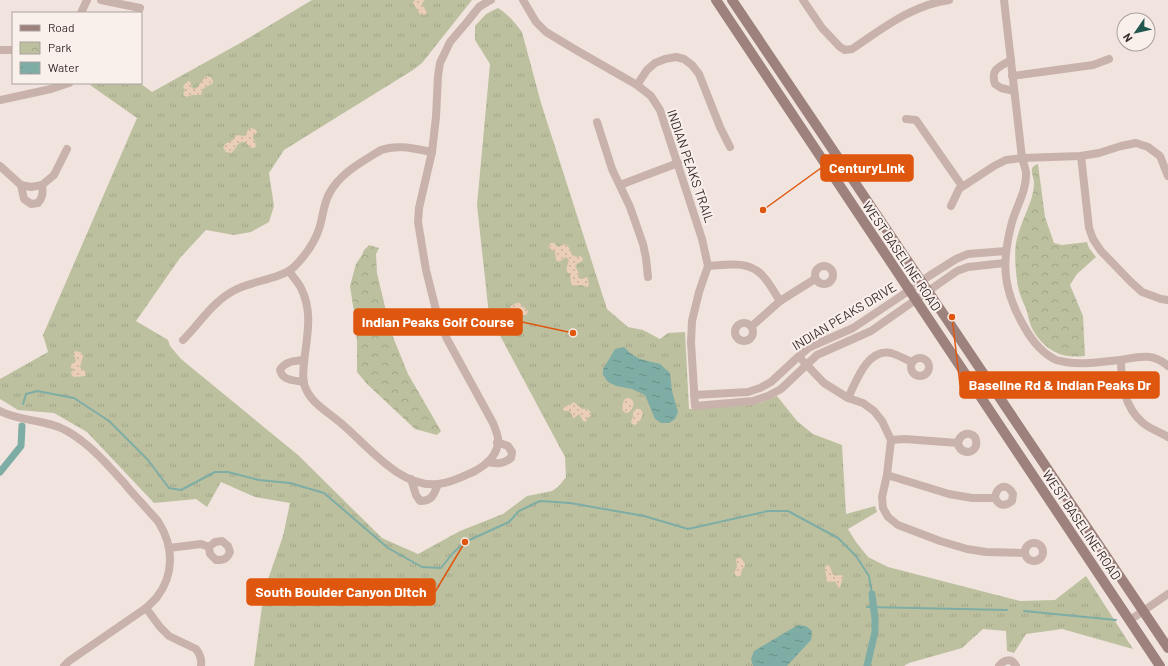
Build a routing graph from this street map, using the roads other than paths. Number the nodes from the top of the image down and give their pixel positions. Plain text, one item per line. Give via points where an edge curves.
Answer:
1 (87, 0) edge
2 (100, 0) edge
3 (491, 0) edge
4 (523, 0) edge
5 (716, 0) edge
6 (732, 0) edge
7 (949, 0) edge
8 (1004, 0) edge
9 (806, 1) edge
10 (140, 7) edge
11 (81, 12) edge
12 (0, 50) edge
13 (12, 50) edge
14 (1109, 59) dead end
15 (1011, 60) junction
16 (1012, 76) junction
17 (66, 84) edge
18 (637, 85) junction
19 (1014, 91) junction
20 (0, 100) edge
21 (906, 119) dead end
22 (597, 122) dead end
23 (730, 146) dead end
24 (67, 149) dead end
25 (432, 152) junction
26 (1081, 156) junction
27 (1022, 158) junction
28 (678, 163) junction
29 (0, 166) edge
30 (1168, 176) edge
31 (21, 185) junction
32 (42, 185) junction
33 (620, 185) junction
34 (962, 186) junction
35 (951, 206) dead end
36 (1006, 251) junction
37 (1005, 263) junction
38 (708, 266) junction
39 (289, 271) junction
40 (648, 277) dead end
41 (815, 279) dead end
42 (921, 282) junction
43 (910, 290) junction
44 (928, 292) junction
45 (916, 300) junction
46 (1168, 300) edge
47 (780, 301) junction
48 (752, 326) dead end
49 (183, 340) dead end
50 (799, 356) junction
51 (304, 360) junction
52 (1120, 360) junction
53 (912, 362) dead end
54 (806, 364) junction
55 (1168, 366) edge
56 (304, 382) junction
57 (694, 395) junction
58 (848, 398) junction
59 (0, 411) edge
60 (1168, 437) edge
61 (891, 440) junction
62 (497, 442) junction
63 (958, 443) dead end
64 (488, 462) junction
65 (887, 475) junction
66 (411, 479) junction
67 (438, 484) junction
68 (995, 498) dead end
69 (209, 547) dead end
70 (169, 548) junction
71 (1025, 553) dead end
72 (1168, 594) edge
73 (146, 608) junction
74 (1143, 611) junction
75 (1130, 620) junction
76 (1168, 648) edge
77 (64, 666) edge
78 (201, 666) edge
79 (999, 666) edge
80 (1016, 666) edge
81 (1160, 666) edge

1 - 11 street
2 - 10 street
3 - 25 street via 478,7 450,42 443,56 438,76
4 - 18 street, INDIAN PEAKS TRAIL via 536,22 546,32
5 - 43 main road, WEST BASELINE ROAD
6 - 42 main road, WEST BASELINE ROAD
7 - 9 street via 918,8 852,49 845,50 822,28
8 - 15 street
12 - 13 street
14 - 16 street via 1093,65
15 - 16 street
15 - 19 street via 994,71 993,78 995,84 1001,88
16 - 19 street
17 - 20 street
18 - 23 street via 655,63 665,58 684,59 699,74
18 - 28 street, INDIAN PEAKS TRAIL via 650,96 660,110
19 - 27 street
21 - 34 street via 916,120
22 - 33 street via 612,169
24 - 32 street via 54,175
25 - 39 street via 400,146 387,148 348,171 329,193 313,244
25 - 62 street via 418,222 426,270 437,314 447,339 493,423
26 - 27 street
26 - 30 street via 1136,143 1148,147 1160,156
26 - 46 street via 1088,228 1093,239 1130,282 1142,292 1161,300
27 - 34 street via 1006,160
27 - 36 street via 1026,171 1024,190
28 - 33 street
28 - 38 street, INDIAN PEAKS TRAIL
29 - 31 street
31 - 32 street
31 - 32 street via 24,199 31,204 38,204 42,199
33 - 40 street via 644,244
34 - 35 street
36 - 37 street
36 - 42 street, INDIAN PEAKS DRIVE via 968,254
37 - 44 street, INDIAN PEAKS DRIVE via 968,267
37 - 52 street via 1010,298 1026,330 1042,352 1055,360 1076,364
38 - 47 street via 735,264 755,269
38 - 57 street via 692,321
39 - 49 street via 225,295
39 - 51 street via 304,294 308,311 309,324
41 - 47 street
42 - 43 street, INDIAN PEAKS DRIVE
42 - 44 main road, WEST BASELINE ROAD
43 - 45 main road, WEST BASELINE ROAD
43 - 50 street, INDIAN PEAKS DRIVE via 853,328 810,347
44 - 45 street, INDIAN PEAKS DRIVE
44 - 74 main road, WEST BASELINE ROAD
45 - 54 street, INDIAN PEAKS DRIVE via 871,331 817,355
45 - 75 main road, WEST BASELINE ROAD
47 - 48 street
50 - 54 street
50 - 57 street, INDIAN PEAKS DRIVE via 771,382 760,388 748,392
51 - 56 street
51 - 56 street via 285,364 280,370 286,379
52 - 55 street via 1134,357 1155,358
52 - 60 street via 1130,410 1143,424
53 - 58 street via 890,353 872,358 865,364
54 - 57 street, INDIAN PEAKS DRIVE via 780,389 753,401 695,406
54 - 58 street via 824,383
56 - 66 street via 312,399 320,408 335,417 392,470
58 - 61 street via 863,403 874,411
59 - 70 street via 19,418 48,423 65,430 88,445 158,522
61 - 63 street
61 - 65 street
62 - 64 street via 492,458
62 - 64 street via 508,446 512,452 511,458 497,464
64 - 67 street via 464,476
65 - 68 street via 949,494
65 - 71 street via 882,498 883,508 888,517 898,525 967,549
66 - 67 street
66 - 67 street via 420,501 431,499
69 - 70 street via 201,544
70 - 73 street via 170,571 165,585
72 - 74 street
73 - 77 street
73 - 78 street via 169,636 196,649 202,661
74 - 75 street
74 - 76 main road, WEST BASELINE ROAD
75 - 81 main road, WEST BASELINE ROAD
79 - 80 street via 1002,661 1008,660

